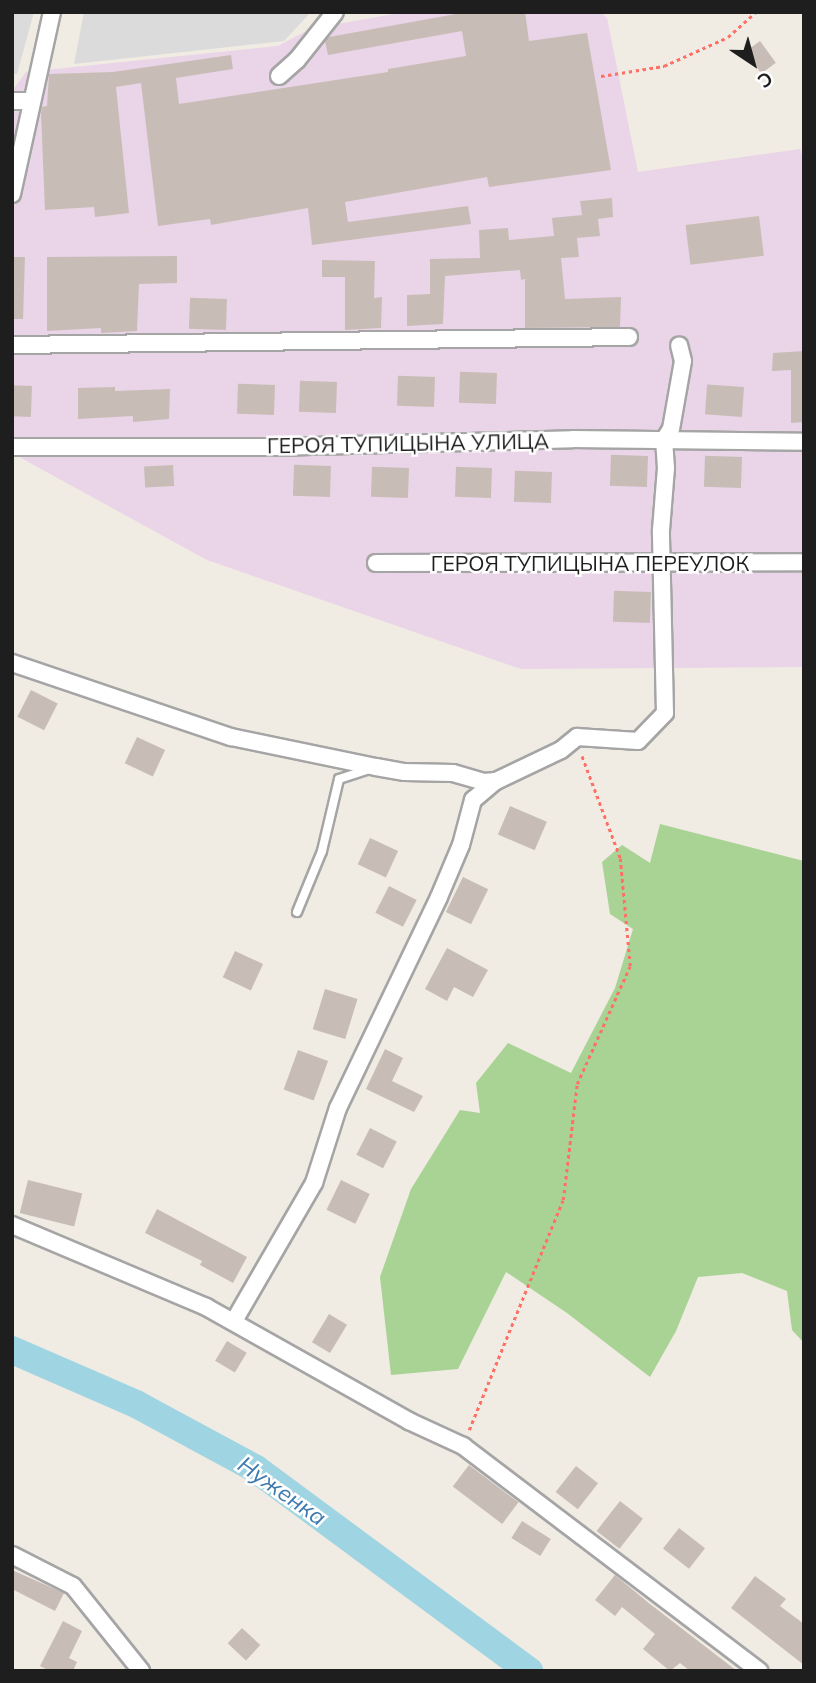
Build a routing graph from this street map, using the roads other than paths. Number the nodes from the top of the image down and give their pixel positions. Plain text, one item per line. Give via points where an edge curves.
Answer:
1 (52, 12) edge
2 (335, 12) edge
3 (279, 76) dead end
4 (12, 101) edge
5 (32, 101) junction
6 (13, 193) edge
7 (629, 337) dead end
8 (12, 345) edge
9 (679, 345) dead end
10 (664, 440) junction
11 (804, 442) edge
12 (12, 447) edge
13 (804, 562) edge
14 (376, 563) dead end
15 (662, 564) junction
16 (12, 663) edge
17 (376, 767) junction
18 (496, 781) junction
19 (297, 912) dead end
20 (12, 1225) edge
21 (234, 1321) junction
22 (12, 1555) edge
23 (141, 1671) edge
24 (759, 1671) edge

1 - 5 street
2 - 3 street via 298,60
4 - 5 street
5 - 6 street
7 - 8 street
9 - 10 street via 683,361 671,429
10 - 11 street, ГЕРОЯ ТУПИЦЫНА УЛИЦА
10 - 12 street, ГЕРОЯ ТУПИЦЫНА УЛИЦА
10 - 15 street
13 - 15 street, ГЕРОЯ ТУПИЦЫНА ПЕРЕУЛОК
14 - 15 street, ГЕРОЯ ТУПИЦЫНА ПЕРЕУЛОК
15 - 18 street via 665,713 638,741 577,737 561,750
16 - 17 street via 231,737
17 - 18 street
17 - 19 lane via 339,779 323,852
18 - 21 street via 473,800 461,845 439,897 338,1108 314,1183
20 - 21 street
21 - 24 street via 409,1421 463,1446
22 - 23 street via 73,1586

